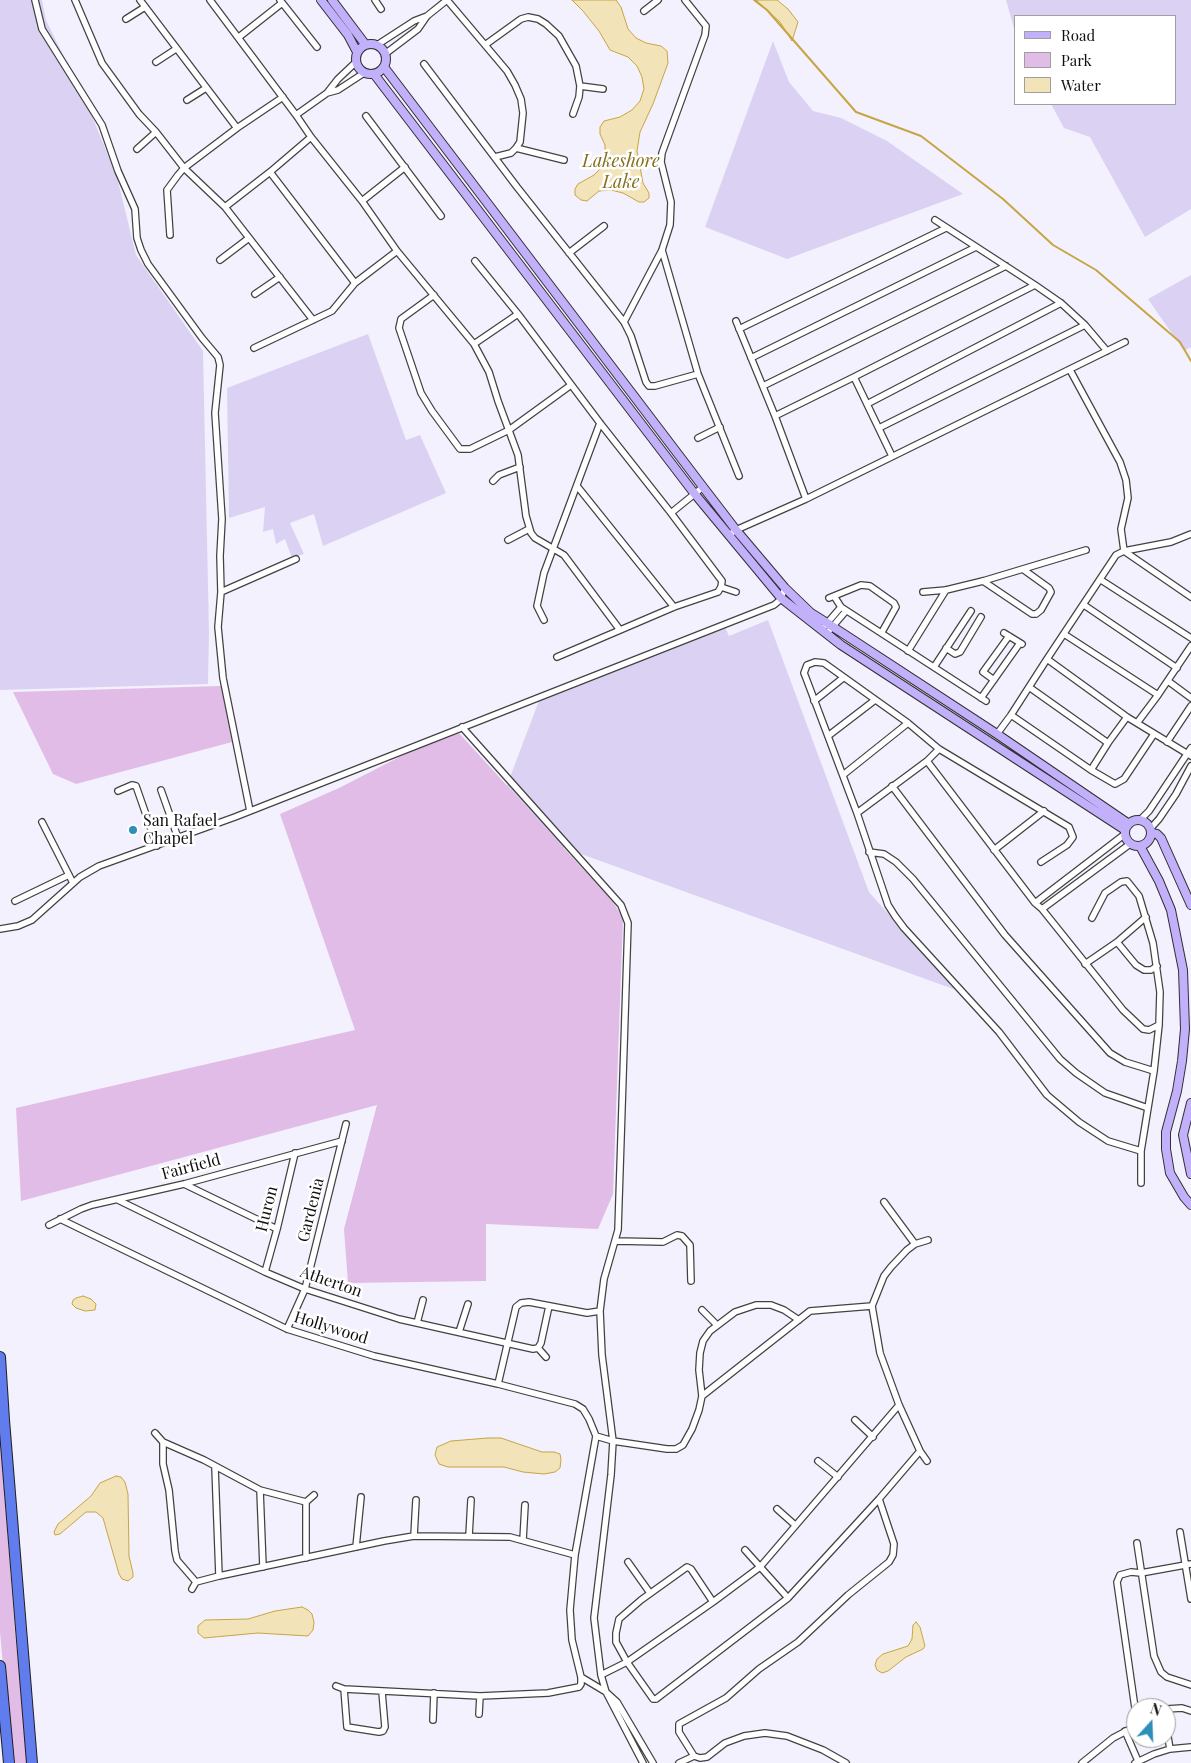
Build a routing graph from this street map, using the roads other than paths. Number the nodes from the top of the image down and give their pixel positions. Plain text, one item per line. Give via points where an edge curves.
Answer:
1 (35, 0) edge
2 (74, 0) edge
3 (140, 0) edge
4 (210, 0) edge
5 (321, 0) edge
6 (332, 0) edge
7 (374, 0) edge
8 (658, 0) edge
9 (685, 0) edge
10 (281, 2) edge
11 (145, 6) junction
12 (381, 9) dead end
13 (644, 11) dead end
14 (427, 16) junction
15 (126, 19) dead end
16 (238, 37) junction
17 (364, 44) junction
18 (377, 45) junction
19 (485, 45) junction
20 (317, 47) dead end
21 (176, 49) junction
22 (357, 52) junction
23 (385, 54) junction
24 (156, 62) dead end
25 (356, 62) junction
26 (424, 64) dead end
27 (384, 67) junction
28 (364, 72) junction
29 (374, 74) junction
30 (580, 86) junction
31 (206, 88) junction
32 (602, 89) dead end
33 (327, 93) junction
34 (283, 97) junction
35 (187, 100) dead end
36 (296, 114) junction
37 (573, 114) dead end
38 (366, 116) dead end
39 (237, 128) junction
40 (156, 132) junction
41 (311, 137) junction
42 (516, 148) junction
43 (137, 149) dead end
44 (494, 157) junction
45 (564, 160) dead end
46 (405, 166) junction
47 (184, 168) junction
48 (270, 172) junction
49 (362, 201) junction
50 (225, 207) junction
51 (441, 216) dead end
52 (935, 220) dead end
53 (604, 226) dead end
54 (946, 228) junction
55 (170, 235) dead end
56 (249, 238) junction
57 (976, 247) junction
58 (662, 250) junction
59 (397, 251) junction
60 (569, 253) junction
61 (220, 260) dead end
62 (475, 261) dead end
63 (1006, 266) junction
64 (280, 277) junction
65 (355, 282) junction
66 (1034, 285) junction
67 (255, 294) dead end
68 (434, 295) junction
69 (1062, 303) junction
70 (518, 314) junction
71 (313, 320) junction
72 (736, 321) dead end
73 (624, 322) junction
74 (1085, 325) junction
75 (739, 329) junction
76 (1125, 342) dead end
77 (474, 344) junction
78 (254, 348) dead end
79 (1107, 351) junction
80 (751, 358) junction
81 (1070, 370) junction
82 (698, 374) junction
83 (854, 377) junction
84 (571, 385) junction
85 (763, 386) junction
86 (867, 404) junction
87 (775, 416) junction
88 (600, 424) junction
89 (720, 427) junction
90 (879, 428) junction
91 (509, 430) junction
92 (698, 438) dead end
93 (892, 456) junction
94 (520, 467) junction
95 (739, 476) dead end
96 (493, 481) dead end
97 (577, 486) junction
98 (703, 487) junction
99 (694, 494) junction
100 (806, 499) junction
101 (671, 513) junction
102 (529, 529) junction
103 (736, 530) junction
104 (1191, 534) edge
105 (729, 535) junction
106 (508, 540) dead end
107 (553, 548) junction
108 (1086, 550) dead end
109 (1124, 551) junction
110 (296, 559) dead end
111 (1024, 570) junction
112 (1101, 580) junction
113 (983, 581) junction
114 (721, 587) junction
115 (784, 588) junction
116 (946, 590) junction
117 (221, 592) junction
118 (736, 592) dead end
119 (923, 592) dead end
120 (1191, 597) edge
121 (781, 598) junction
122 (1084, 605) junction
123 (674, 607) junction
124 (844, 609) junction
125 (544, 620) dead end
126 (827, 628) junction
127 (620, 630) junction
128 (882, 632) junction
129 (1064, 634) junction
130 (1191, 638) edge
131 (1191, 646) edge
132 (946, 648) junction
133 (908, 651) junction
134 (557, 657) dead end
135 (1047, 659) junction
136 (934, 667) junction
137 (1176, 668) junction
138 (843, 678) junction
139 (994, 680) junction
140 (1168, 681) junction
141 (1029, 686) junction
142 (1158, 696) junction
143 (1191, 698) edge
144 (875, 700) junction
145 (814, 701) junction
146 (1191, 706) edge
147 (1011, 715) junction
148 (1127, 717) junction
149 (908, 723) junction
150 (1137, 723) junction
151 (462, 727) junction
152 (997, 734) junction
153 (1154, 734) junction
154 (828, 736) junction
155 (1166, 742) junction
156 (1108, 743) junction
157 (1191, 748) edge
158 (939, 749) junction
159 (1189, 755) edge
160 (928, 761) junction
161 (1191, 766) edge
162 (1091, 770) junction
163 (843, 775) junction
164 (892, 786) junction
165 (161, 790) dead end
166 (118, 791) dead end
167 (250, 810) junction
168 (1044, 811) junction
169 (857, 813) junction
170 (1140, 820) junction
171 (42, 822) dead end
172 (1126, 829) junction
173 (1151, 831) junction
174 (178, 838) junction
175 (1130, 844) junction
176 (157, 846) junction
177 (1140, 846) junction
178 (994, 850) junction
179 (870, 852) junction
180 (1041, 862) dead end
181 (69, 876) junction
182 (73, 883) junction
183 (15, 901) dead end
184 (1035, 903) junction
185 (1191, 905) edge
186 (1042, 909) junction
187 (1146, 917) junction
188 (1092, 918) dead end
189 (1, 929) edge
190 (1117, 942) junction
191 (1085, 964) junction
192 (1157, 966) junction
193 (1159, 1025) junction
194 (1154, 1071) junction
195 (1191, 1103) edge
196 (1148, 1108) junction
197 (346, 1124) dead end
198 (1188, 1138) edge
199 (342, 1141) junction
200 (1141, 1150) junction
201 (295, 1153) junction
202 (1191, 1174) edge
203 (1141, 1183) dead end
204 (184, 1184) junction
205 (118, 1200) junction
206 (884, 1202) dead end
207 (1191, 1205) edge
208 (60, 1219) junction
209 (49, 1225) dead end
210 (277, 1229) junction
211 (928, 1240) dead end
212 (616, 1241) junction
213 (916, 1244) junction
214 (265, 1272) junction
215 (691, 1281) dead end
216 (305, 1289) junction
217 (423, 1300) dead end
218 (468, 1304) dead end
219 (549, 1306) junction
220 (872, 1306) junction
221 (702, 1310) dead end
222 (600, 1311) junction
223 (799, 1320) junction
224 (417, 1323) junction
225 (717, 1325) junction
226 (288, 1329) junction
227 (459, 1332) junction
228 (507, 1343) junction
229 (538, 1348) junction
230 (0, 1357) edge
231 (546, 1357) dead end
232 (498, 1384) junction
233 (702, 1396) junction
234 (899, 1405) junction
235 (855, 1420) dead end
236 (155, 1433) dead end
237 (596, 1436) junction
238 (873, 1436) junction
239 (613, 1441) junction
240 (163, 1442) junction
241 (920, 1451) junction
242 (818, 1461) dead end
243 (927, 1461) dead end
244 (215, 1467) junction
245 (838, 1477) junction
246 (260, 1490) junction
247 (314, 1495) dead end
248 (361, 1497) dead end
249 (879, 1499) junction
250 (416, 1500) dead end
251 (471, 1500) dead end
252 (306, 1502) junction
253 (526, 1505) dead end
254 (777, 1509) dead end
255 (795, 1524) junction
256 (1180, 1532) dead end
257 (414, 1536) junction
258 (468, 1536) junction
259 (523, 1540) junction
260 (1137, 1543) dead end
261 (356, 1547) junction
262 (745, 1550) dead end
263 (574, 1555) junction
264 (306, 1558) junction
265 (628, 1562) dead end
266 (1189, 1564) edge
267 (263, 1567) junction
268 (760, 1567) junction
269 (1141, 1573) junction
270 (219, 1576) junction
271 (196, 1582) junction
272 (192, 1589) dead end
273 (650, 1593) junction
274 (788, 1598) junction
275 (1191, 1600) edge
276 (713, 1602) junction
277 (628, 1662) junction
278 (0, 1666) edge
279 (601, 1675) junction
280 (581, 1677) junction
281 (1191, 1685) edge
282 (336, 1686) dead end
283 (344, 1689) junction
284 (382, 1692) junction
285 (606, 1692) junction
286 (434, 1693) junction
287 (480, 1696) junction
288 (1134, 1698) edge
289 (1176, 1708) edge
290 (1191, 1711) edge
291 (479, 1714) dead end
292 (433, 1720) dead end
293 (1125, 1731) joint
294 (1191, 1747) edge
295 (1170, 1749) joint
296 (694, 1756) junction
297 (1136, 1762) edge
298 (9, 1763) edge
299 (32, 1763) edge
300 (643, 1763) edge
301 (653, 1763) edge
302 (679, 1763) edge
303 (846, 1763) edge
304 (1082, 1763) edge

1 - 117 street via 42,29 102,126 134,209 140,250 218,357 215,414 222,519
2 - 40 street via 102,63
3 - 11 street
4 - 16 street
5 - 22 street
6 - 17 street
7 - 12 street
8 - 13 street
9 - 58 street via 706,26 662,153 671,212
10 - 16 street
10 - 20 street
11 - 15 street
11 - 21 street
14 - 18 street
14 - 19 street via 447,0
14 - 23 street via 418,29
16 - 34 street
17 - 18 street
17 - 22 street
18 - 23 street
19 - 30 street via 521,19 538,19 559,36 576,66
19 - 42 street via 507,71 521,99 523,113 520,142
21 - 24 street
21 - 31 street
22 - 25 street
23 - 27 street
25 - 28 street
25 - 33 street
26 - 44 street
27 - 29 street
27 - 98 street
28 - 29 street
28 - 33 street via 338,90
29 - 99 street
30 - 32 street
30 - 37 street
31 - 35 street
31 - 39 street
33 - 36 street
34 - 36 street
34 - 39 street
36 - 41 street
38 - 46 street
39 - 47 street
40 - 43 street
40 - 47 street
41 - 48 street
41 - 49 street
42 - 44 street via 511,153
42 - 45 street
44 - 60 street
46 - 49 street
46 - 51 street
47 - 50 street
47 - 55 street via 167,190
48 - 50 street
48 - 65 street
49 - 59 street
50 - 56 street
52 - 54 street
53 - 60 street
54 - 57 street
54 - 75 street
56 - 61 street
56 - 64 street
57 - 63 street
57 - 80 street
58 - 73 street
58 - 82 street
59 - 65 street
59 - 68 street
60 - 73 street
62 - 70 street
63 - 66 street
63 - 85 street
64 - 67 street
64 - 71 street
65 - 71 street via 332,312
66 - 69 street
66 - 83 street
68 - 77 street
68 - 91 street via 401,320 399,328 421,393 460,449 470,449
69 - 74 street
69 - 86 street
70 - 77 street
70 - 84 street
71 - 78 street
72 - 75 street
73 - 82 street via 649,386
74 - 79 street
74 - 90 street
75 - 80 street
76 - 79 street
77 - 91 street via 489,372
79 - 81 street
80 - 85 street
81 - 93 street
81 - 109 street via 1120,462 1126,480 1128,498 1121,529
82 - 89 street
83 - 86 street
83 - 87 street
84 - 88 street
84 - 91 street
85 - 87 street
86 - 90 street
87 - 100 street
88 - 97 street
88 - 101 street
89 - 92 street
89 - 95 street
90 - 93 street
91 - 94 street
93 - 100 street
94 - 96 street
94 - 102 street
97 - 107 street
97 - 123 street
98 - 99 street
98 - 103 street
99 - 101 street
99 - 105 street
100 - 103 street
101 - 114 street via 722,581
102 - 106 street
102 - 107 street via 535,538
103 - 105 street
103 - 115 street
104 - 109 street via 1171,542
105 - 121 street
107 - 125 street via 537,598
107 - 127 street via 564,555
108 - 111 street
109 - 112 street via 1116,555
109 - 120 street
110 - 117 street
111 - 113 street
111 - 113 street via 1051,592 1036,614
112 - 122 street
112 - 130 street
113 - 116 street
114 - 118 street
114 - 123 street via 718,592
115 - 121 street
115 - 126 street
116 - 119 street
116 - 133 street
117 - 167 street via 218,627 223,678
121 - 126 street
121 - 151 street via 774,605
122 - 129 street
122 - 137 street
123 - 127 street
124 - 126 street
124 - 128 street
124 - 128 street via 832,597 866,585 894,604 895,611
126 - 152 street
126 - 172 street via 841,645
127 - 134 street
128 - 133 street
129 - 135 street
129 - 142 street
131 - 137 street
132 - 132 street via 969,609 982,618 960,652 955,654
132 - 136 street
133 - 136 street
135 - 141 street
135 - 148 street
136 - 139 street via 983,699
137 - 140 street
138 - 144 street
138 - 145 street
138 - 145 street via 824,663 807,665 804,673
139 - 139 street via 983,672 1006,634 1021,644
140 - 142 street
140 - 143 street
141 - 147 street
141 - 156 street
142 - 150 street
144 - 149 street
144 - 154 street
145 - 154 street
146 - 155 street
147 - 152 street
147 - 162 street
148 - 150 street
148 - 156 street
149 - 158 street
149 - 163 street
150 - 153 street
151 - 167 street
151 - 212 street via 621,905 628,923
152 - 172 street
153 - 155 street
153 - 162 street via 1118,783 1110,782
154 - 163 street
155 - 159 street
156 - 162 street
157 - 159 street
158 - 160 street
158 - 168 street
159 - 170 street via 1150,812
160 - 164 street
160 - 178 street
161 - 173 street
163 - 169 street
164 - 169 street
164 - 194 street via 1005,935 1110,1053 1125,1062
165 - 174 street
166 - 176 street via 136,786
167 - 174 street
168 - 178 street
168 - 180 street via 1069,827 1073,837 1068,845
169 - 179 street
170 - 172 street
170 - 173 street
171 - 181 street
172 - 175 street
172 - 184 street
173 - 177 street via 1147,843
173 - 185 street via 1161,838
174 - 176 street
175 - 177 street
175 - 186 street
176 - 182 street via 99,866
177 - 207 street via 1171,910 1183,970 1185,1029 1182,1061 1166,1132 1166,1149 1170,1173
178 - 184 street
179 - 196 street via 884,854 913,879 1060,1059 1105,1093
179 - 200 street via 888,905 895,916 999,1032 1047,1095 1108,1141
181 - 182 street
181 - 183 street
182 - 189 street via 32,920
184 - 186 street
186 - 191 street
187 - 188 street via 1139,896 1127,881 1105,892
187 - 190 street
187 - 192 street
190 - 191 street
190 - 192 street via 1136,966 1144,970
191 - 193 street via 1123,1010 1143,1028 1149,1030
192 - 193 street
193 - 194 street
194 - 196 street
195 - 198 street
196 - 200 street
197 - 199 street, Gardenia
198 - 202 street
199 - 201 street, Fairfield
199 - 216 street, Gardenia
200 - 203 street
201 - 204 street, Fairfield
201 - 210 street, Huron
204 - 205 street, Fairfield
204 - 210 street
205 - 208 street, Fairfield via 81,1208
205 - 214 street, Atherton
206 - 213 street
208 - 209 street, Fairfield
208 - 226 street, Hollywood
210 - 214 street, Huron
211 - 213 street
212 - 215 street via 663,1242 680,1235 690,1245
212 - 222 street via 604,1279
213 - 220 street via 884,1276
214 - 216 street, Atherton
216 - 224 street, Atherton
216 - 226 street, Gardenia
217 - 224 street
218 - 227 street
219 - 222 street via 587,1313
219 - 228 street via 520,1303 516,1307
219 - 229 street
220 - 223 street via 810,1311
220 - 234 street via 880,1353
221 - 225 street
222 - 239 street
223 - 225 street via 771,1305 756,1305 735,1312
223 - 233 street
224 - 227 street, Atherton
225 - 233 street via 703,1341 699,1370
226 - 232 street, Hollywood via 374,1356
227 - 228 street, Atherton
228 - 229 street, Atherton
228 - 232 street
229 - 231 street
230 - 299 highway
232 - 237 street, Hollywood via 576,1404 583,1409
233 - 239 street via 688,1438 676,1449
234 - 238 street
234 - 241 street
235 - 238 street
236 - 240 street
237 - 239 street
237 - 263 street
238 - 245 street
239 - 279 street via 594,1610
240 - 244 street
240 - 271 street via 163,1464 177,1560
241 - 243 street
241 - 249 street
242 - 245 street
244 - 246 street
244 - 270 street
245 - 255 street
246 - 252 street
246 - 267 street
247 - 252 street
248 - 261 street
249 - 274 street
249 - 296 street via 894,1544 890,1562 848,1595 798,1642 759,1669 726,1698 679,1724 679,1732
250 - 257 street
251 - 258 street
252 - 264 street
253 - 259 street
254 - 255 street
255 - 268 street
256 - 266 street
257 - 258 street
257 - 261 street
258 - 259 street
259 - 263 street
260 - 269 street
261 - 264 street
262 - 268 street
263 - 280 street via 570,1610 572,1640
264 - 267 street
265 - 273 street
266 - 269 street
266 - 275 street
267 - 270 street
268 - 274 street
268 - 276 street
269 - 281 street via 1154,1656 1161,1672 1174,1681
269 - 288 street via 1120,1575 1117,1582
270 - 271 street
271 - 272 street
273 - 276 street via 689,1568
273 - 277 street via 624,1613 617,1626 616,1642
274 - 277 street via 656,1699
276 - 277 street
277 - 279 street
278 - 298 highway
279 - 285 street
280 - 285 street
280 - 287 street via 579,1687 548,1694
282 - 283 street
283 - 284 street
283 - 284 street via 347,1727 379,1732 385,1726
284 - 286 street
285 - 300 street
285 - 301 street via 624,1712
286 - 287 street
286 - 292 street
287 - 291 street
289 - 290 street
293 - 297 street
293 - 304 street
294 - 295 street
295 - 297 street
296 - 302 street
296 - 303 street via 707,1757 725,1743 765,1733 786,1736 824,1750

